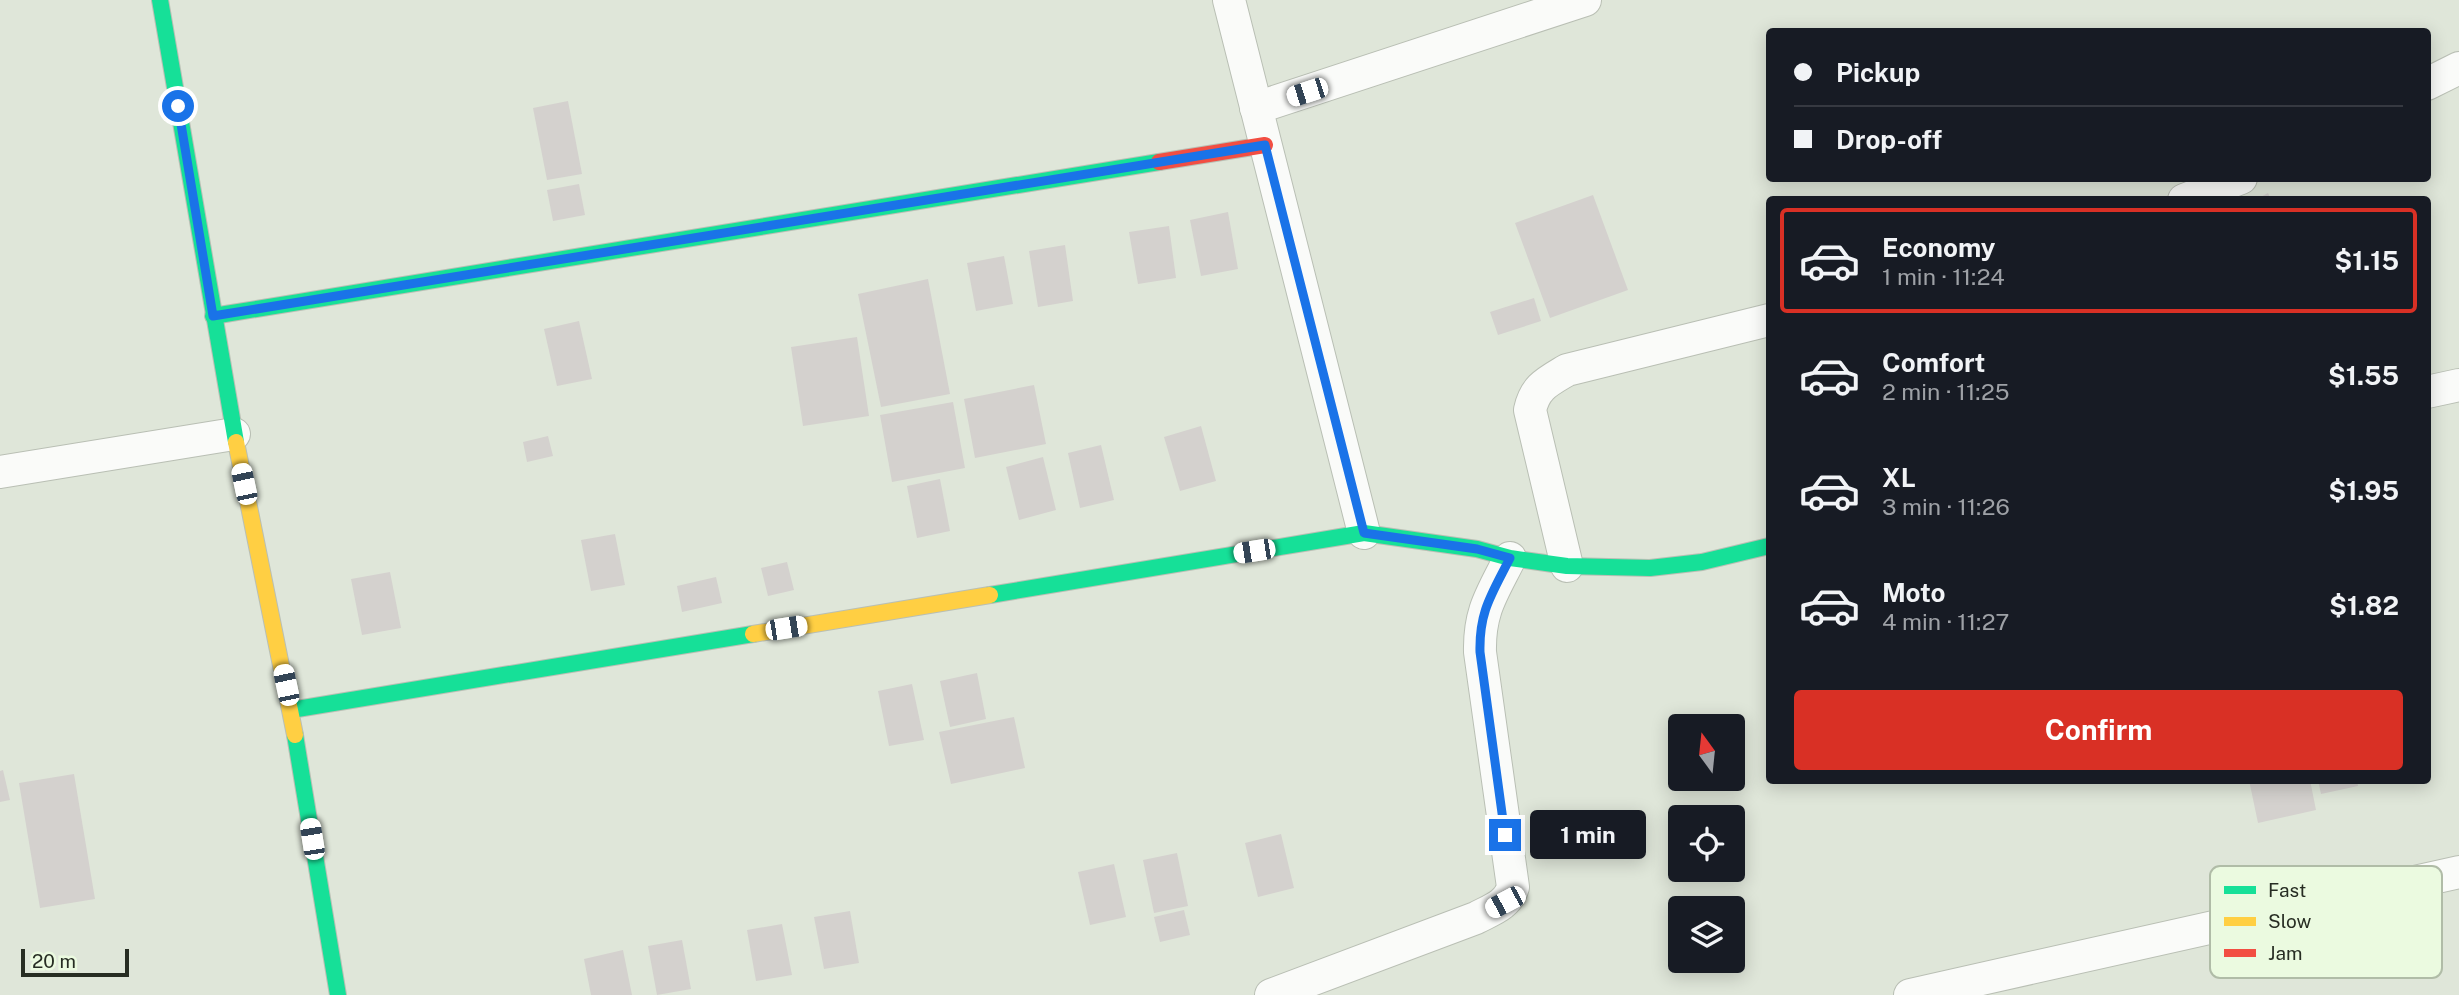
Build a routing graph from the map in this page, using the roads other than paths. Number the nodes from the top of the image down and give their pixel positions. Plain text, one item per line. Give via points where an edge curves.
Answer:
1 (160, 0) edge
2 (1229, 0) edge
3 (1585, 0) edge
4 (2459, 68) edge
5 (2431, 82) edge
6 (1256, 108) junction
7 (1265, 145) junction
8 (2231, 182) edge
9 (2194, 196) edge
10 (213, 316) junction
11 (1766, 321) edge
12 (2459, 385) edge
13 (2431, 391) edge
14 (233, 434) junction
15 (0, 472) edge
16 (1364, 533) junction
17 (1766, 547) edge
18 (1510, 558) junction
19 (1567, 566) junction
20 (291, 710) junction
21 (2210, 928) edge
22 (338, 995) edge
23 (1271, 995) edge
24 (1910, 995) edge

1 - 10 street
2 - 6 street
3 - 6 street
4 - 5 street
6 - 7 street
7 - 10 street
7 - 16 street
8 - 9 street
10 - 14 street
11 - 19 street via 1567,370 1533,395 1530,410
12 - 13 street
14 - 15 street
14 - 20 street
16 - 18 street
16 - 20 street
17 - 19 street via 1650,568
18 - 19 street
18 - 23 street via 1479,627 1513,887 1510,895 1476,918
20 - 22 street
21 - 24 street

